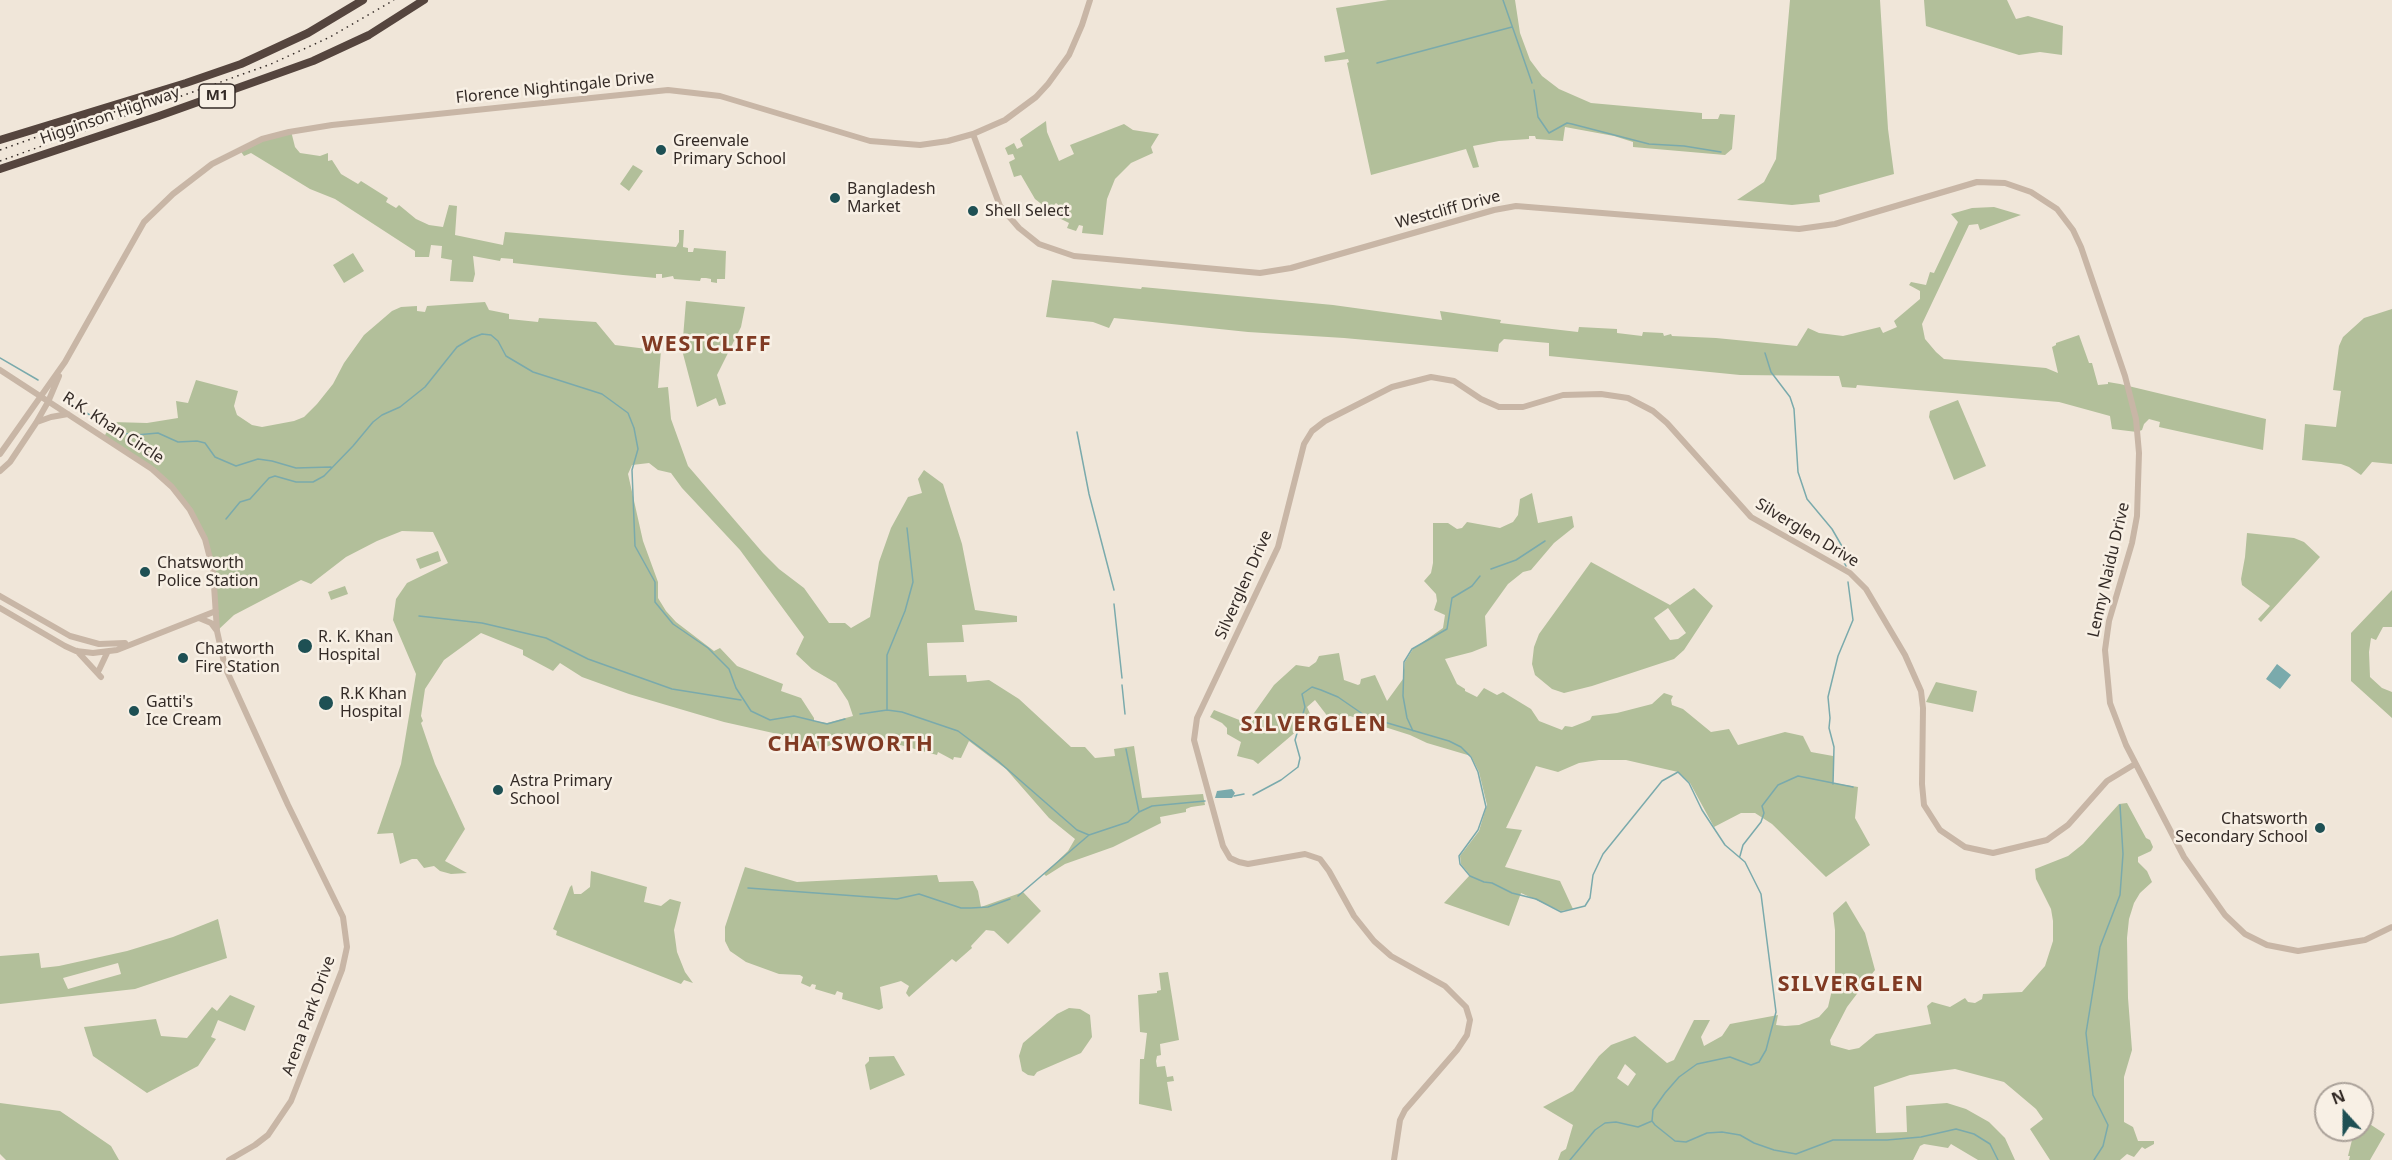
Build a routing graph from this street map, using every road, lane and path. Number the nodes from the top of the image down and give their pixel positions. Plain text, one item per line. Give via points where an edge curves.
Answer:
1 (363, 0) edge
2 (424, 0) edge
3 (1088, 2) edge
4 (973, 134) junction
5 (0, 140) edge
6 (0, 169) edge
7 (2031, 192) joint
8 (65, 362) junction
9 (0, 370) edge
10 (41, 398) junction
11 (48, 402) junction
12 (68, 414) junction
13 (36, 423) junction
14 (0, 454) edge
15 (0, 471) edge
16 (0, 596) edge
17 (0, 608) edge
18 (216, 611) junction
19 (199, 617) junction
20 (217, 632) junction
21 (132, 643) junction
22 (76, 651) junction
23 (108, 652) junction
24 (2135, 764) junction
25 (299, 826) joint
26 (2392, 927) edge
27 (230, 1160) edge
28 (1394, 1160) edge

1 - 5 highway, Higginson Highway / M1 via 308,33 241,64
2 - 6 highway, Higginson Highway / M1 via 330,54
3 - 4 street, Florence Nightingale Drive via 1069,55 1048,84 1012,116
4 - 7 street, Westcliff Drive via 1000,206 1019,228 1050,249 1074,256 1260,273 1516,206 1799,229 1835,224 1977,182 2005,183
4 - 8 street, Florence Nightingale Drive via 928,144 881,143 720,96 668,90 318,127 276,135 212,164 148,217
7 - 24 street, Lenny Naidu Drive via 2057,209 2081,247 2136,419 2137,516 2105,650 2110,703
8 - 10 street, Florence Nightingale Drive
8 - 11 street, Florence Nightingale Drive
9 - 10 street, R.K. Khan Circle
10 - 11 street, R.K. Khan Circle
10 - 14 street, Florence Nightingale Drive
11 - 12 street, R.K. Khan Circle
11 - 13 street, Florence Nightingale Drive
12 - 13 street
12 - 18 street, R.K. Khan Circle via 152,469 182,498 198,523 209,552
13 - 15 street, Florence Nightingale Drive
16 - 21 street via 70,636 90,643
17 - 22 street
18 - 19 street
18 - 20 street, R.K. Khan Circle
19 - 20 street via 211,623
19 - 21 street
20 - 25 street, R.K. Khan Circle via 228,676
21 - 23 street
22 - 23 street
22 - 23 street via 100,674
24 - 26 street, Lenny Naidu Drive via 2188,863 2224,915 2251,938 2277,948 2310,950 2365,939
24 - 28 street, Silverglen Drive via 2107,781 2052,838 2001,852 1971,850 1943,833 1924,805 1921,691 1905,655 1866,589 1850,573 1751,517 1653,411 1628,398 1601,394 1563,395 1523,407 1499,407 1454,381 1431,377 1392,387 1325,421 1304,444 1278,547 1197,718 1194,740 1221,839 1230,858 1248,864 1305,854 1320,859 1374,941 1391,956 1445,986 1466,1007 1470,1020 1467,1035 1405,1110
25 - 27 street, Arena Park Drive via 340,909 346,934 345,960 284,1114 268,1135

